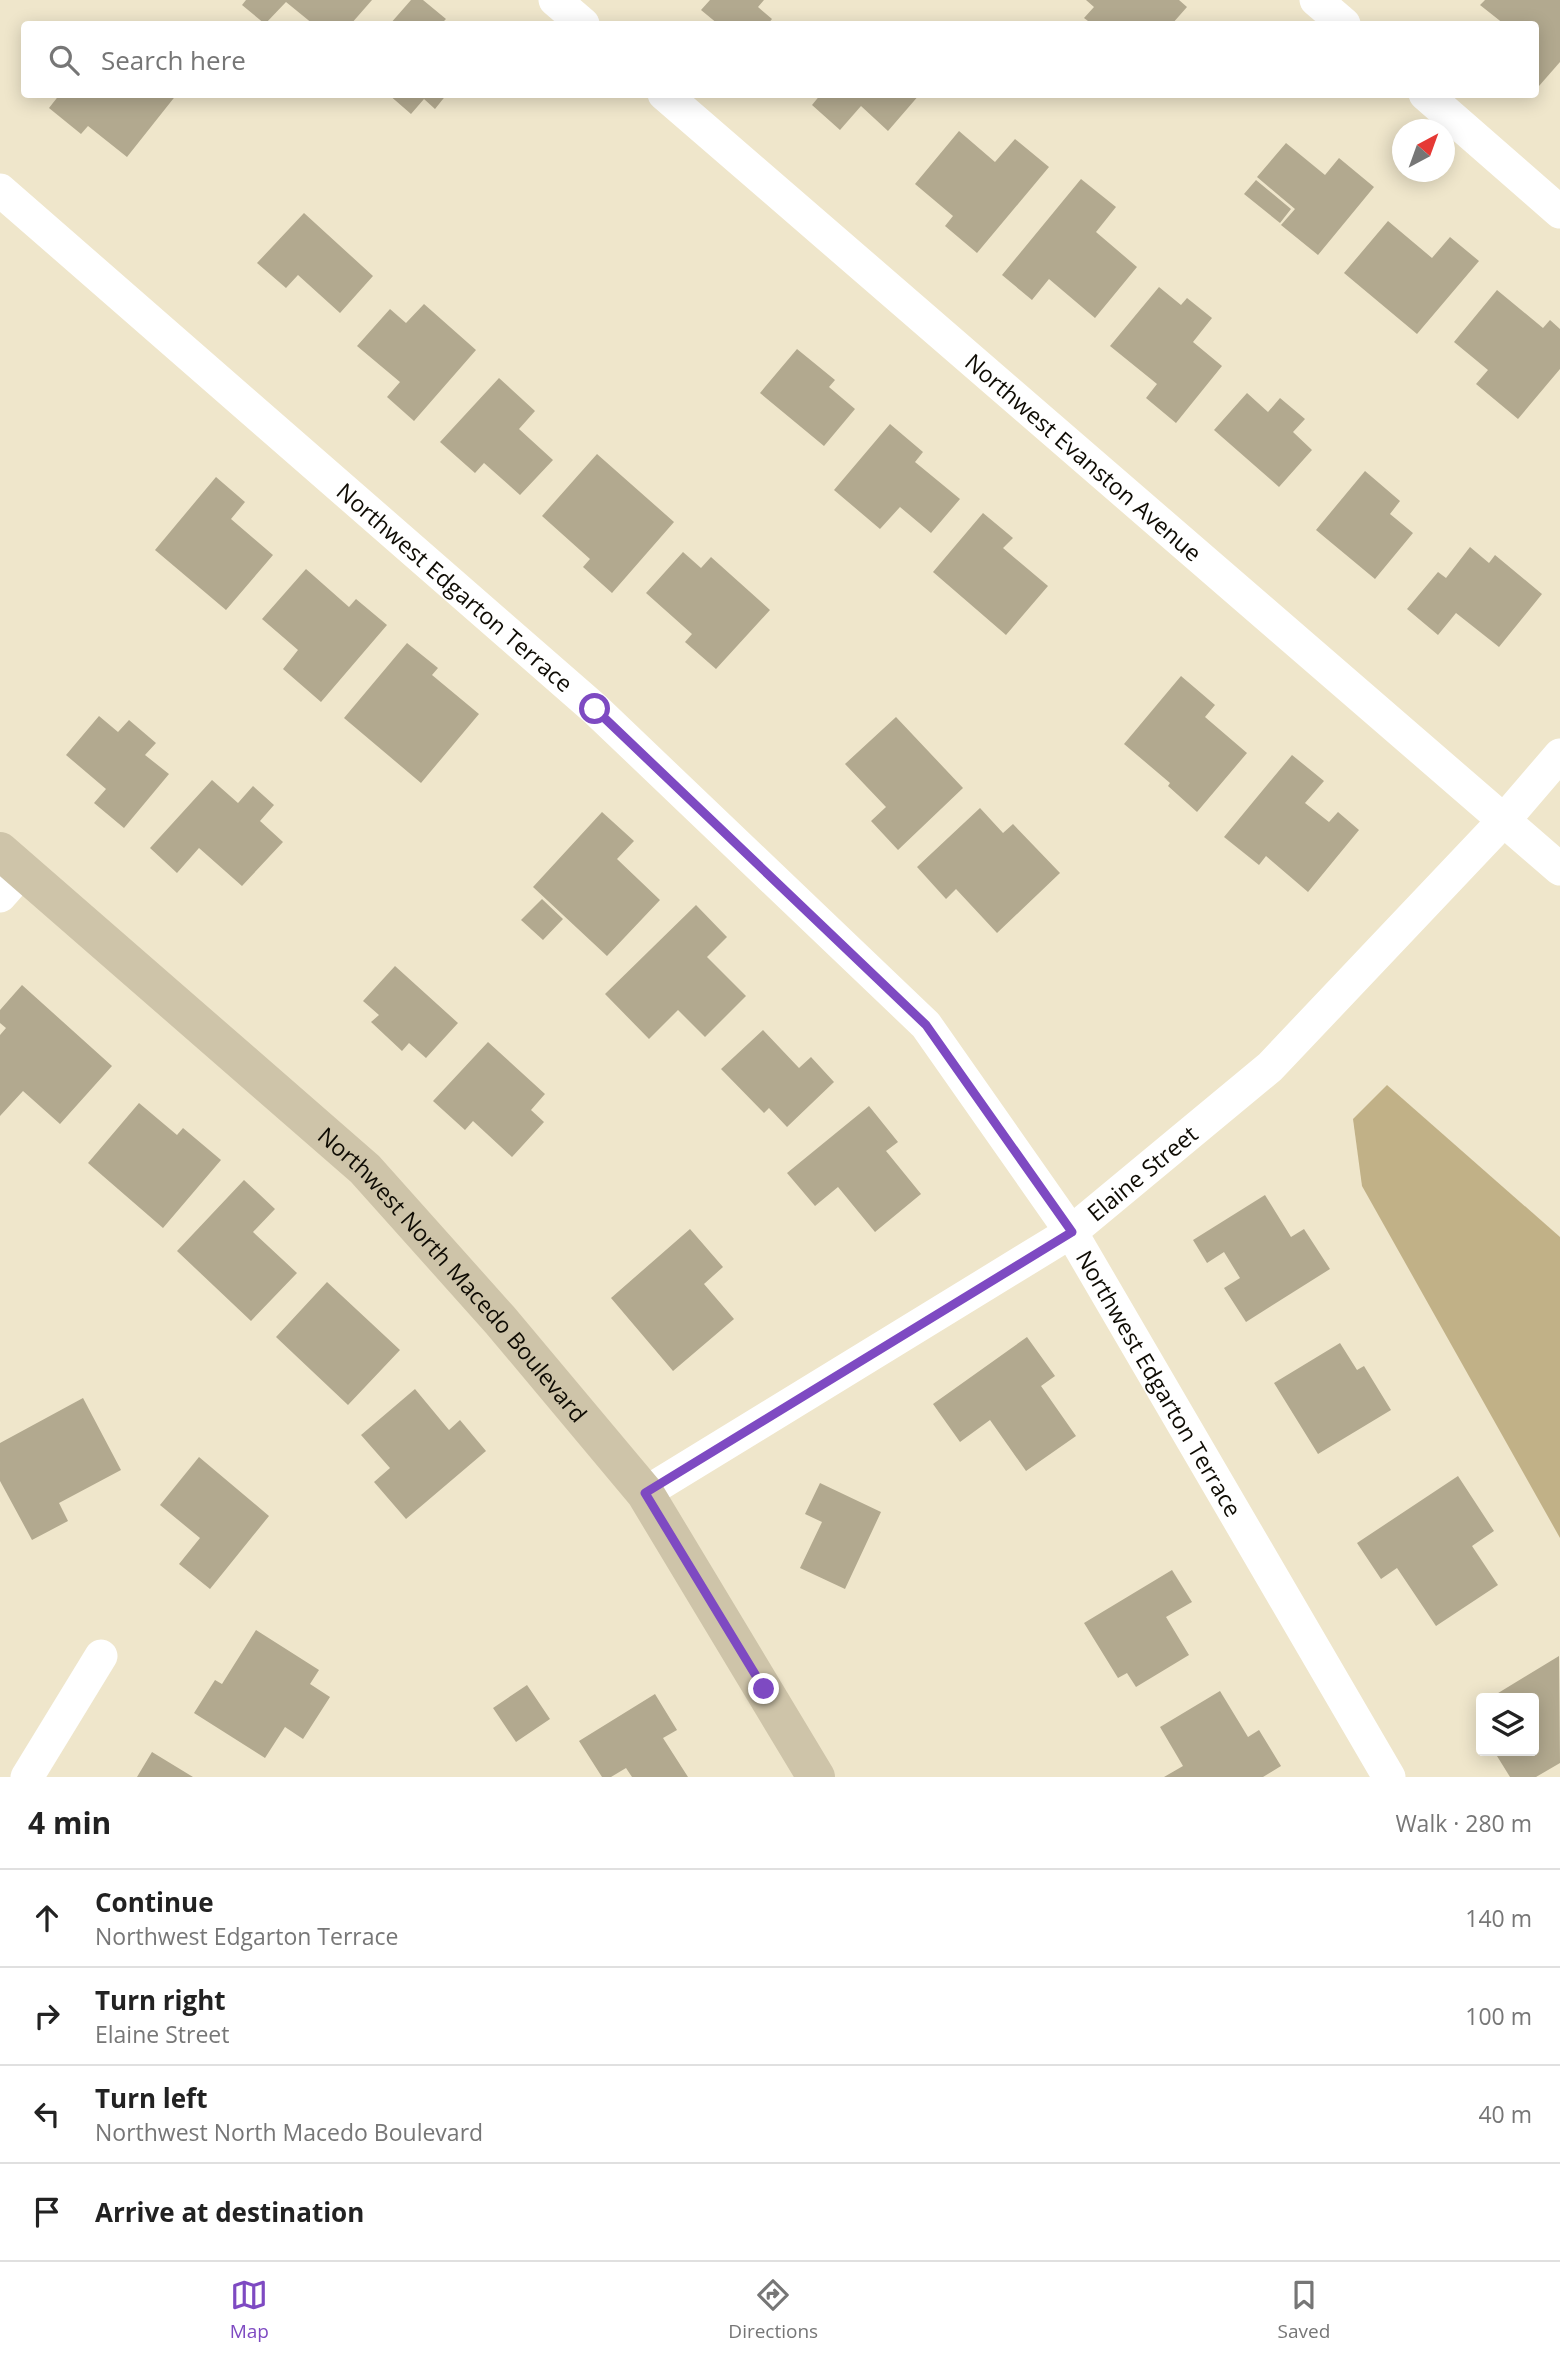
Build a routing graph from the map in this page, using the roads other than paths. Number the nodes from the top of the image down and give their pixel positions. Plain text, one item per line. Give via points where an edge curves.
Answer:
1 (555, 0) edge
2 (1316, 0) edge
3 (580, 21) edge
4 (1340, 21) edge
5 (669, 98) edge
6 (1430, 98) edge
7 (0, 190) edge
8 (1560, 212) edge
9 (1560, 755) edge
10 (1504, 819) junction
11 (1560, 869) edge
12 (7, 873) edge
13 (1072, 1232) junction
14 (645, 1493) junction
15 (101, 1656) dead end
16 (27, 1777) edge
17 (816, 1777) edge
18 (1389, 1777) edge

1 - 3 street
2 - 4 street
5 - 10 street, Northwest Evanston Avenue
6 - 8 street
7 - 13 street, Northwest Edgarton Terrace via 595,709 926,1025
9 - 10 street, Elaine Street
10 - 11 street, Northwest Evanston Avenue
10 - 13 street, Elaine Street via 1270,1067
12 - 14 street, Northwest North Macedo Boulevard via 365,1169
13 - 14 street, Elaine Street
13 - 18 street, Northwest Edgarton Terrace
14 - 17 street, Northwest North Macedo Boulevard
15 - 16 street

